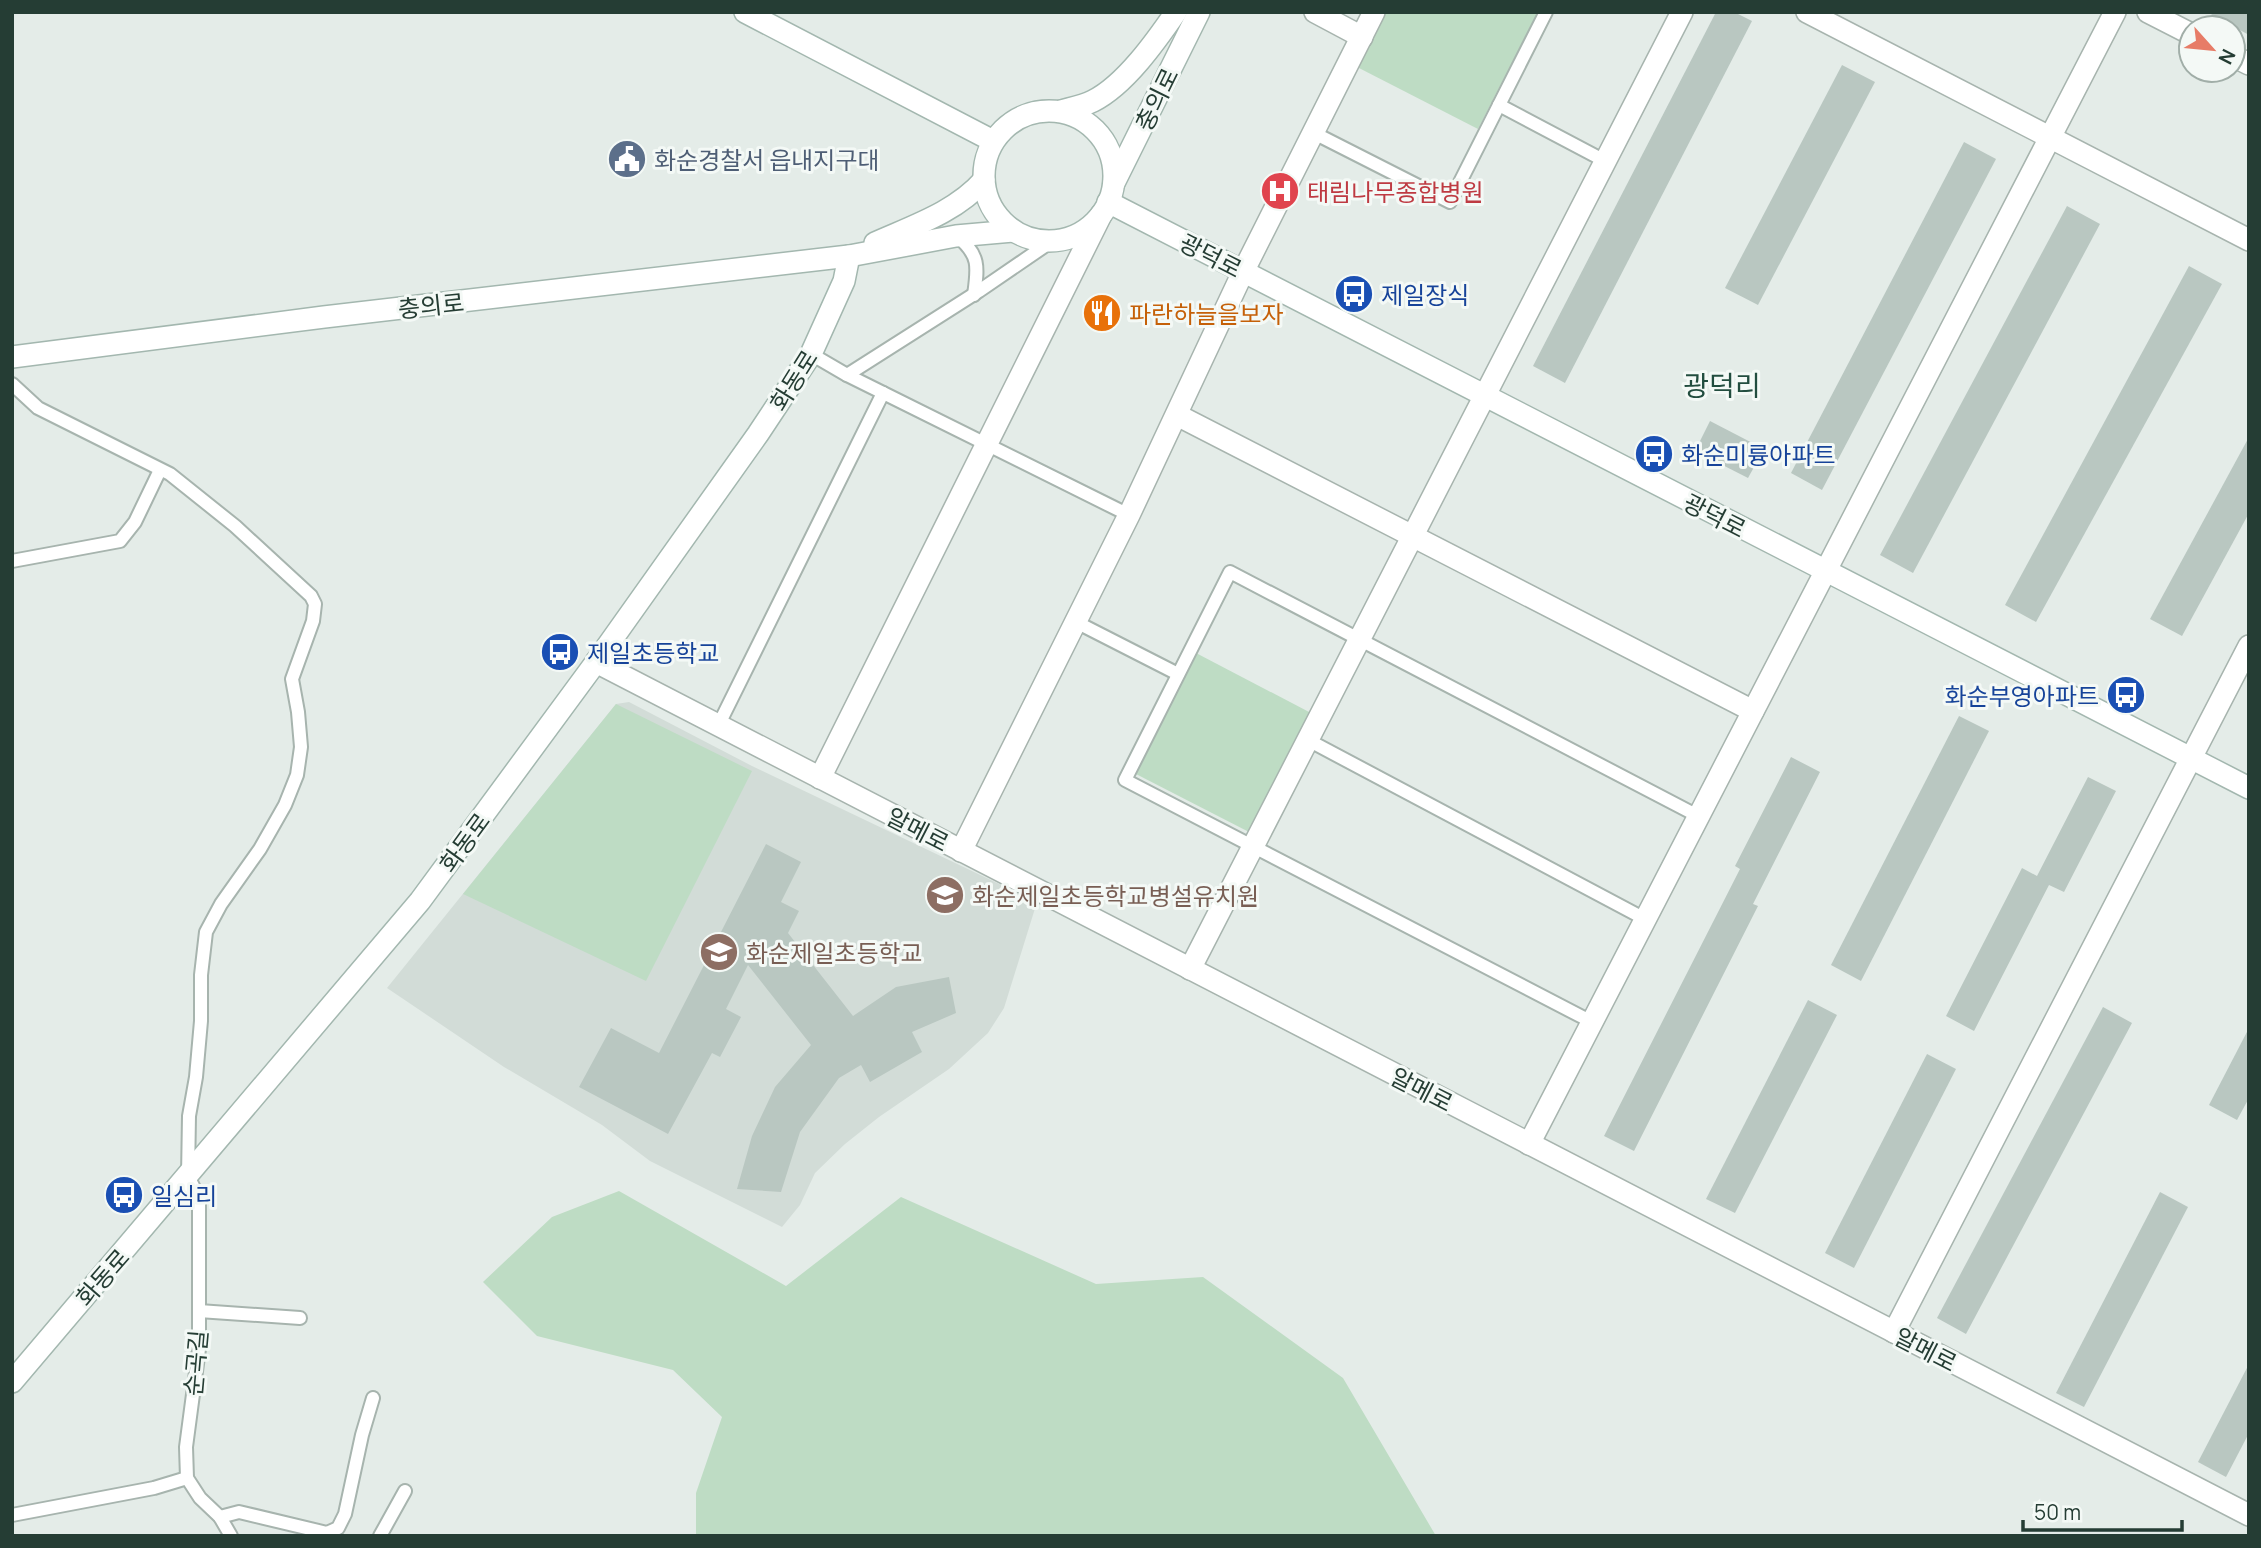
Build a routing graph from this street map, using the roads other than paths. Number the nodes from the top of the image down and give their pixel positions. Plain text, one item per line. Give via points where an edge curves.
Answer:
1 (745, 12) edge
2 (1176, 12) edge
3 (1199, 12) edge
4 (1315, 12) edge
5 (1374, 12) edge
6 (1546, 12) edge
7 (1682, 12) edge
8 (1807, 12) edge
9 (2115, 12) edge
10 (2148, 12) edge
11 (2177, 27) edge
12 (1362, 37) junction
13 (1499, 105) junction
14 (1061, 111) junction
15 (1312, 132) junction
16 (2050, 137) junction
17 (993, 141) junction
18 (1605, 161) junction
19 (984, 180) junction
20 (1107, 200) junction
21 (1013, 231) junction
22 (956, 236) junction
23 (2249, 240) edge
24 (1052, 241) junction
25 (849, 256) junction
26 (1243, 272) junction
27 (976, 293) junction
28 (811, 354) junction
29 (12, 357) edge
30 (847, 375) junction
31 (12, 384) edge
32 (883, 393) junction
33 (1484, 396) junction
34 (1177, 415) junction
35 (986, 444) junction
36 (160, 470) junction
37 (1129, 515) junction
38 (1413, 536) junction
39 (12, 561) edge
40 (1825, 572) junction
41 (1076, 622) junction
42 (1359, 639) junction
43 (2249, 646) edge
44 (596, 662) junction
45 (1178, 674) junction
46 (1753, 711) junction
47 (718, 726) junction
48 (1308, 740) junction
49 (2190, 758) junction
50 (820, 778) junction
51 (2249, 788) edge
52 (1698, 816) junction
53 (1253, 846) junction
54 (961, 851) junction
55 (1645, 919) junction
56 (1190, 969) junction
57 (1592, 1022) junction
58 (1529, 1144) junction
59 (188, 1176) junction
60 (199, 1311) junction
61 (300, 1318) dead end
62 (1894, 1332) junction
63 (12, 1382) edge
64 (373, 1398) dead end
65 (187, 1478) junction
66 (405, 1490) dead end
67 (12, 1515) edge
68 (2249, 1515) edge
69 (220, 1517) junction
70 (231, 1536) edge
71 (380, 1536) edge

1 - 17 street
2 - 14 street, 충의로 via 1120,80 1094,100
3 - 20 street, 충의로
4 - 12 street
5 - 12 street
6 - 13 lane
7 - 18 street
8 - 16 street
9 - 16 street
10 - 11 street
12 - 15 street
13 - 15 lane via 1450,202
13 - 18 lane
14 - 17 street via 1023,116
14 - 20 street via 1096,130 1107,146 1113,165
15 - 26 street
16 - 23 street
16 - 40 street
17 - 19 street via 985,160
18 - 33 street
19 - 21 street via 988,200
19 - 25 street, 충의로 via 945,211
20 - 24 street via 1087,228
20 - 26 street, 광덕로
20 - 35 street, 충의로
21 - 22 street, 충의로
21 - 24 street
22 - 25 street, 충의로
22 - 27 lane via 975,258
24 - 27 lane
25 - 28 street, 화동로 via 844,281
25 - 29 street, 충의로
26 - 33 street, 광덕로
26 - 34 street
27 - 30 lane
28 - 30 lane
28 - 44 street, 화동로
30 - 32 lane
31 - 36 lane via 38,408
32 - 35 lane
32 - 47 lane
33 - 38 street
33 - 40 street, 광덕로
34 - 37 street
34 - 38 street
35 - 37 lane
35 - 50 street, 충의로
36 - 39 lane via 135,522 120,541
36 - 59 lane, 순곡길 via 235,526 315,604 292,679 299,712 298,775 260,849 206,932
37 - 41 street
38 - 42 street
38 - 46 street
40 - 46 street
40 - 49 street, 광덕로
41 - 45 lane
41 - 54 street
42 - 45 lane via 1230,572
42 - 48 street
42 - 52 lane
43 - 49 street
44 - 47 street, 알메로
44 - 59 street, 화동로 via 421,901
45 - 53 lane via 1125,780
46 - 52 street
47 - 50 street, 알메로
48 - 53 street
48 - 55 lane
49 - 51 street, 광덕로
49 - 62 street
50 - 54 street, 알메로
52 - 55 street
53 - 56 street
53 - 57 lane
54 - 56 street, 알메로
55 - 57 street
56 - 58 street, 알메로
57 - 58 street
58 - 62 street, 알메로
59 - 60 lane, 순곡길 via 199,1198
59 - 63 street, 화동로
60 - 61 lane
60 - 65 lane, 순곡길
62 - 68 street, 알메로
64 - 69 lane via 338,1528 327,1532 239,1513
65 - 67 lane
65 - 69 lane
66 - 71 lane
69 - 70 lane

